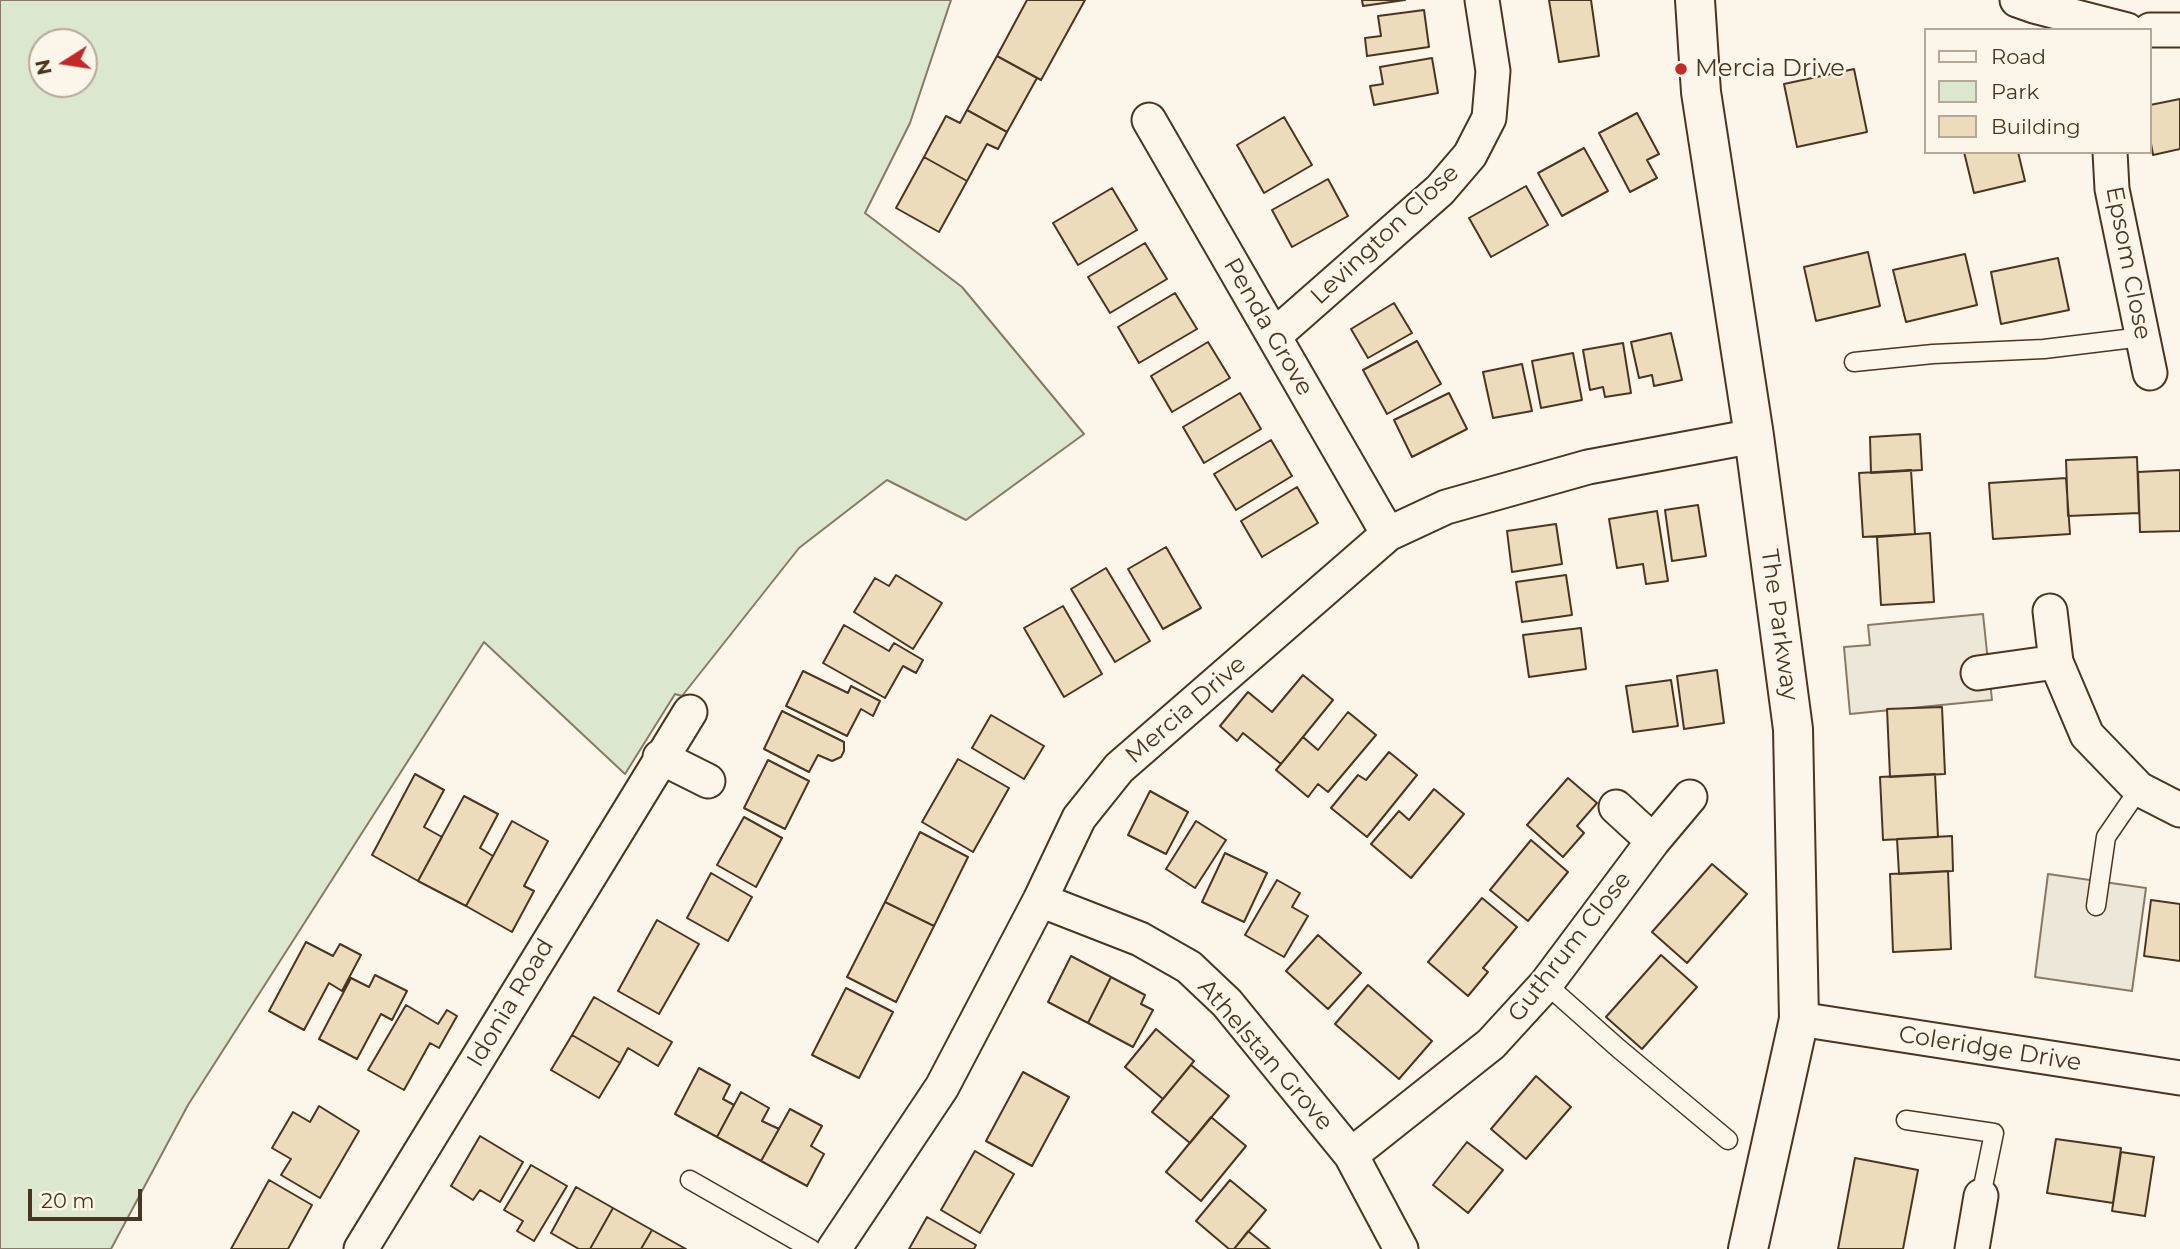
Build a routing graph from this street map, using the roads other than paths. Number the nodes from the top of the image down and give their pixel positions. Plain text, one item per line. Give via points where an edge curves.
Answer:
1 (1482, 0) edge
2 (1695, 0) edge
3 (2017, 0) edge
4 (2119, 28) edge
5 (2152, 30) edge
6 (2180, 30) edge
7 (1149, 120) dead end
8 (2110, 154) edge
9 (1273, 337) junction
10 (2142, 337) junction
11 (1854, 362) dead end
12 (2150, 373) dead end
13 (1754, 436) junction
14 (1388, 534) junction
15 (2050, 611) dead end
16 (2056, 662) junction
17 (1978, 673) dead end
18 (690, 712) dead end
19 (660, 757) junction
20 (708, 782) dead end
21 (2139, 789) junction
22 (1690, 797) dead end
23 (1616, 807) dead end
24 (2180, 810) edge
25 (1653, 841) junction
26 (1040, 900) junction
27 (2096, 906) dead end
28 (1546, 984) junction
29 (1799, 1019) junction
30 (2180, 1078) edge
31 (1906, 1120) dead end
32 (1728, 1140) dead end
33 (1351, 1155) junction
34 (690, 1180) dead end
35 (1981, 1196) joint
36 (361, 1249) edge
37 (811, 1249) edge
38 (834, 1249) edge
39 (1401, 1249) edge
40 (1748, 1249) edge
41 (1972, 1249) edge

1 - 9 street, Levington Close via 1493,71 1489,118 1470,155 1440,190
2 - 13 street, The Parkway via 1701,92
3 - 4 street
5 - 6 street
7 - 9 street, Penda Grove
8 - 10 street, Epsom Close via 2112,189
9 - 14 street, Penda Grove
10 - 11 lane
10 - 12 street, Epsom Close
13 - 14 street, Mercia Drive via 1588,467 1446,507
13 - 29 street, The Parkway via 1793,729
14 - 26 street, Mercia Drive via 1119,768 1079,818
15 - 16 street
16 - 17 street
16 - 21 street via 2087,736
18 - 19 street, Idonia Road
19 - 20 street
19 - 36 street, Idonia Road
21 - 24 street
21 - 27 lane via 2106,837
22 - 25 street, Guthrum Close
23 - 25 street
25 - 28 street, Guthrum Close
26 - 33 street, Athelstan Grove via 1140,939 1189,967 1227,1003
26 - 38 street, Mercia Drive via 942,1087
28 - 32 lane
28 - 33 street, Guthrum Close via 1491,1044
29 - 30 street, Coleridge Drive
29 - 40 street, The Parkway
31 - 35 lane via 1994,1133
33 - 39 street, Athelstan Grove
34 - 37 lane
35 - 41 street

